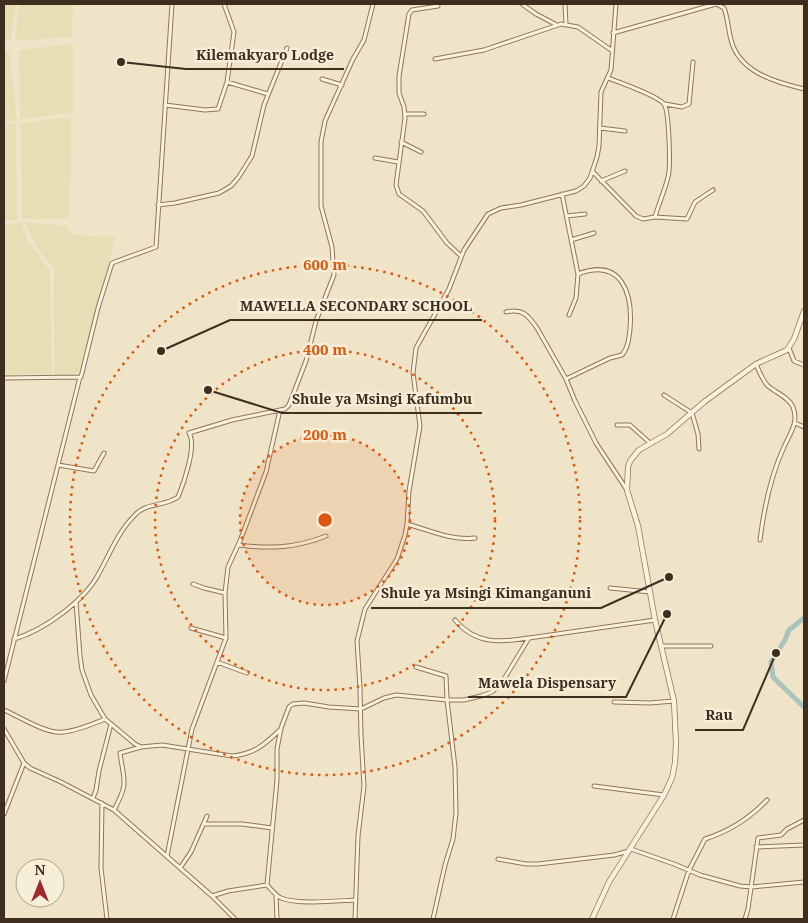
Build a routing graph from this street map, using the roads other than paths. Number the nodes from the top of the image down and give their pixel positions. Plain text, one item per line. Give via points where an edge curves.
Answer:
1 (172, 4) edge
2 (224, 4) edge
3 (373, 4) edge
4 (412, 4) edge
5 (522, 4) edge
6 (565, 4) edge
7 (616, 4) edge
8 (716, 4) edge
9 (438, 6) dead end
10 (410, 12) junction
11 (556, 24) junction
12 (566, 24) junction
13 (613, 32) junction
14 (287, 48) dead end
15 (612, 51) junction
16 (435, 59) dead end
17 (693, 62) dead end
18 (608, 78) junction
19 (322, 79) dead end
20 (227, 82) junction
21 (342, 85) junction
22 (804, 89) edge
23 (268, 94) junction
24 (664, 104) junction
25 (165, 105) junction
26 (405, 114) junction
27 (424, 114) dead end
28 (600, 128) junction
29 (625, 131) dead end
30 (401, 142) junction
31 (420, 152) dead end
32 (375, 158) dead end
33 (398, 162) junction
34 (625, 171) dead end
35 (593, 172) junction
36 (601, 180) junction
37 (713, 190) dead end
38 (562, 194) junction
39 (158, 204) junction
40 (585, 214) dead end
41 (567, 216) junction
42 (655, 217) junction
43 (594, 233) dead end
44 (571, 240) junction
45 (461, 256) junction
46 (578, 274) junction
47 (804, 311) edge
48 (506, 312) dead end
49 (569, 315) dead end
50 (789, 348) junction
51 (756, 364) junction
52 (804, 365) edge
53 (81, 377) junction
54 (4, 378) edge
55 (566, 379) junction
56 (664, 395) dead end
57 (280, 410) junction
58 (692, 412) junction
59 (795, 423) junction
60 (617, 425) dead end
61 (804, 427) edge
62 (650, 443) junction
63 (699, 449) dead end
64 (104, 453) dead end
65 (58, 465) junction
66 (627, 490) junction
67 (407, 524) junction
68 (326, 536) dead end
69 (475, 538) dead end
70 (760, 540) dead end
71 (238, 545) junction
72 (193, 584) dead end
73 (610, 588) dead end
74 (650, 592) junction
75 (225, 593) junction
76 (76, 601) junction
77 (456, 620) dead end
78 (655, 620) junction
79 (191, 628) dead end
80 (14, 638) junction
81 (226, 638) junction
82 (529, 638) junction
83 (662, 646) junction
84 (710, 646) dead end
85 (217, 662) junction
86 (416, 667) dead end
87 (248, 673) dead end
88 (4, 681) edge
89 (447, 700) junction
90 (674, 701) junction
91 (614, 702) dead end
92 (361, 709) junction
93 (4, 710) edge
94 (105, 719) junction
95 (111, 724) junction
96 (281, 728) junction
97 (4, 729) edge
98 (141, 746) junction
99 (188, 750) junction
100 (24, 763) junction
101 (594, 786) dead end
102 (664, 795) junction
103 (93, 798) junction
104 (767, 800) dead end
105 (102, 803) junction
106 (5, 805) edge
107 (114, 810) junction
108 (4, 814) edge
109 (207, 816) dead end
110 (804, 820) edge
111 (204, 824) junction
112 (272, 828) junction
113 (804, 845) edge
114 (756, 847) junction
115 (630, 850) junction
116 (167, 856) junction
117 (498, 859) dead end
118 (180, 868) junction
119 (689, 870) junction
120 (804, 882) edge
121 (267, 885) junction
122 (752, 887) junction
123 (276, 895) junction
124 (212, 896) junction
125 (356, 900) junction
126 (107, 919) edge
127 (235, 919) edge
128 (277, 919) edge
129 (355, 919) edge
130 (434, 919) edge
131 (592, 919) edge
132 (673, 919) edge
133 (745, 919) edge

1 - 25 street
2 - 20 street via 234,32
3 - 21 street via 364,40
4 - 10 street
5 - 11 street
6 - 12 street
7 - 13 street
8 - 13 street
8 - 22 street via 724,8 734,49 743,60 772,80
9 - 10 street via 416,8
10 - 26 street via 399,76 399,94
11 - 12 street
11 - 16 street via 484,50
12 - 15 street via 578,28
13 - 15 street
14 - 23 street
15 - 18 street
17 - 24 street via 688,104 682,107
18 - 24 street
18 - 28 street via 601,92
19 - 21 street
20 - 23 street
20 - 25 street via 218,109
21 - 57 street via 325,121 321,147 322,206 332,247 334,275 296,388 287,407
23 - 39 street via 252,156 231,186 219,193
24 - 42 street via 668,119 669,171
25 - 39 street
26 - 27 street
26 - 30 street
28 - 29 street
28 - 35 street
30 - 31 street
30 - 33 street
32 - 33 street
33 - 45 street via 396,185 399,194 423,211
34 - 36 street
35 - 36 street
35 - 38 street via 581,188
36 - 42 street via 636,216 643,219
37 - 42 street via 696,202 687,219
38 - 41 street
38 - 45 street via 494,210 488,214
39 - 53 street via 156,247 118,261 109,269
40 - 41 street
41 - 44 street
43 - 44 street
44 - 46 street
45 - 67 street via 449,289 414,356 413,380 420,426
46 - 49 street via 576,298
46 - 55 street via 603,270 614,273 623,282 629,300 629,333 622,355
47 - 50 street
48 - 55 street via 517,310 532,320
50 - 51 street
50 - 52 street via 794,361
51 - 58 street
51 - 59 street via 766,384 791,403
53 - 54 street
53 - 65 street
55 - 66 street via 596,443
56 - 58 street
57 - 71 street via 266,472
57 - 76 street via 189,433 192,449 178,497 137,513 116,540 94,582
58 - 62 street via 667,434
58 - 63 street
59 - 61 street
59 - 70 street via 773,474
60 - 62 street via 630,425
62 - 66 street via 630,461
64 - 65 street via 94,471
65 - 80 street
66 - 74 street via 638,526
67 - 69 street via 461,539
67 - 92 street via 397,559 369,600 357,636
68 - 71 street via 286,547
71 - 75 street via 229,562
72 - 75 street
73 - 74 street
74 - 78 street
75 - 81 street
76 - 80 street via 48,624
76 - 94 street via 82,670
77 - 82 street via 468,633 487,640
78 - 82 street
78 - 83 street
79 - 81 street
80 - 88 street
81 - 85 street
82 - 89 street via 508,675 492,692 472,699
83 - 84 street
83 - 90 street
85 - 87 street
85 - 99 street via 196,716
86 - 89 street via 446,676
89 - 92 street via 396,695
89 - 130 street via 455,767 456,813
90 - 91 street
90 - 102 street via 675,763
92 - 96 street via 293,704
92 - 125 street via 364,786
93 - 94 street via 57,732
94 - 95 street
95 - 98 street
95 - 103 street
96 - 99 street via 262,746 244,755
96 - 112 street
97 - 100 street
98 - 99 street via 162,745
98 - 107 street via 120,753 125,781
99 - 116 street
100 - 103 street
100 - 106 street
101 - 102 street
102 - 115 street
103 - 105 street
104 - 119 street via 734,827 705,839
105 - 107 street
105 - 126 street via 102,868
106 - 108 street
107 - 116 street
109 - 111 street
110 - 114 street via 781,835 759,837
111 - 112 street
111 - 118 street
112 - 121 street
113 - 114 street
114 - 122 street
115 - 117 street via 551,863 526,864
115 - 119 street
115 - 131 street via 609,882
116 - 118 street
118 - 124 street
119 - 122 street
119 - 132 street
120 - 122 street
121 - 123 street
121 - 124 street
122 - 133 street
123 - 125 street via 296,900
123 - 128 street
124 - 127 street
125 - 129 street

